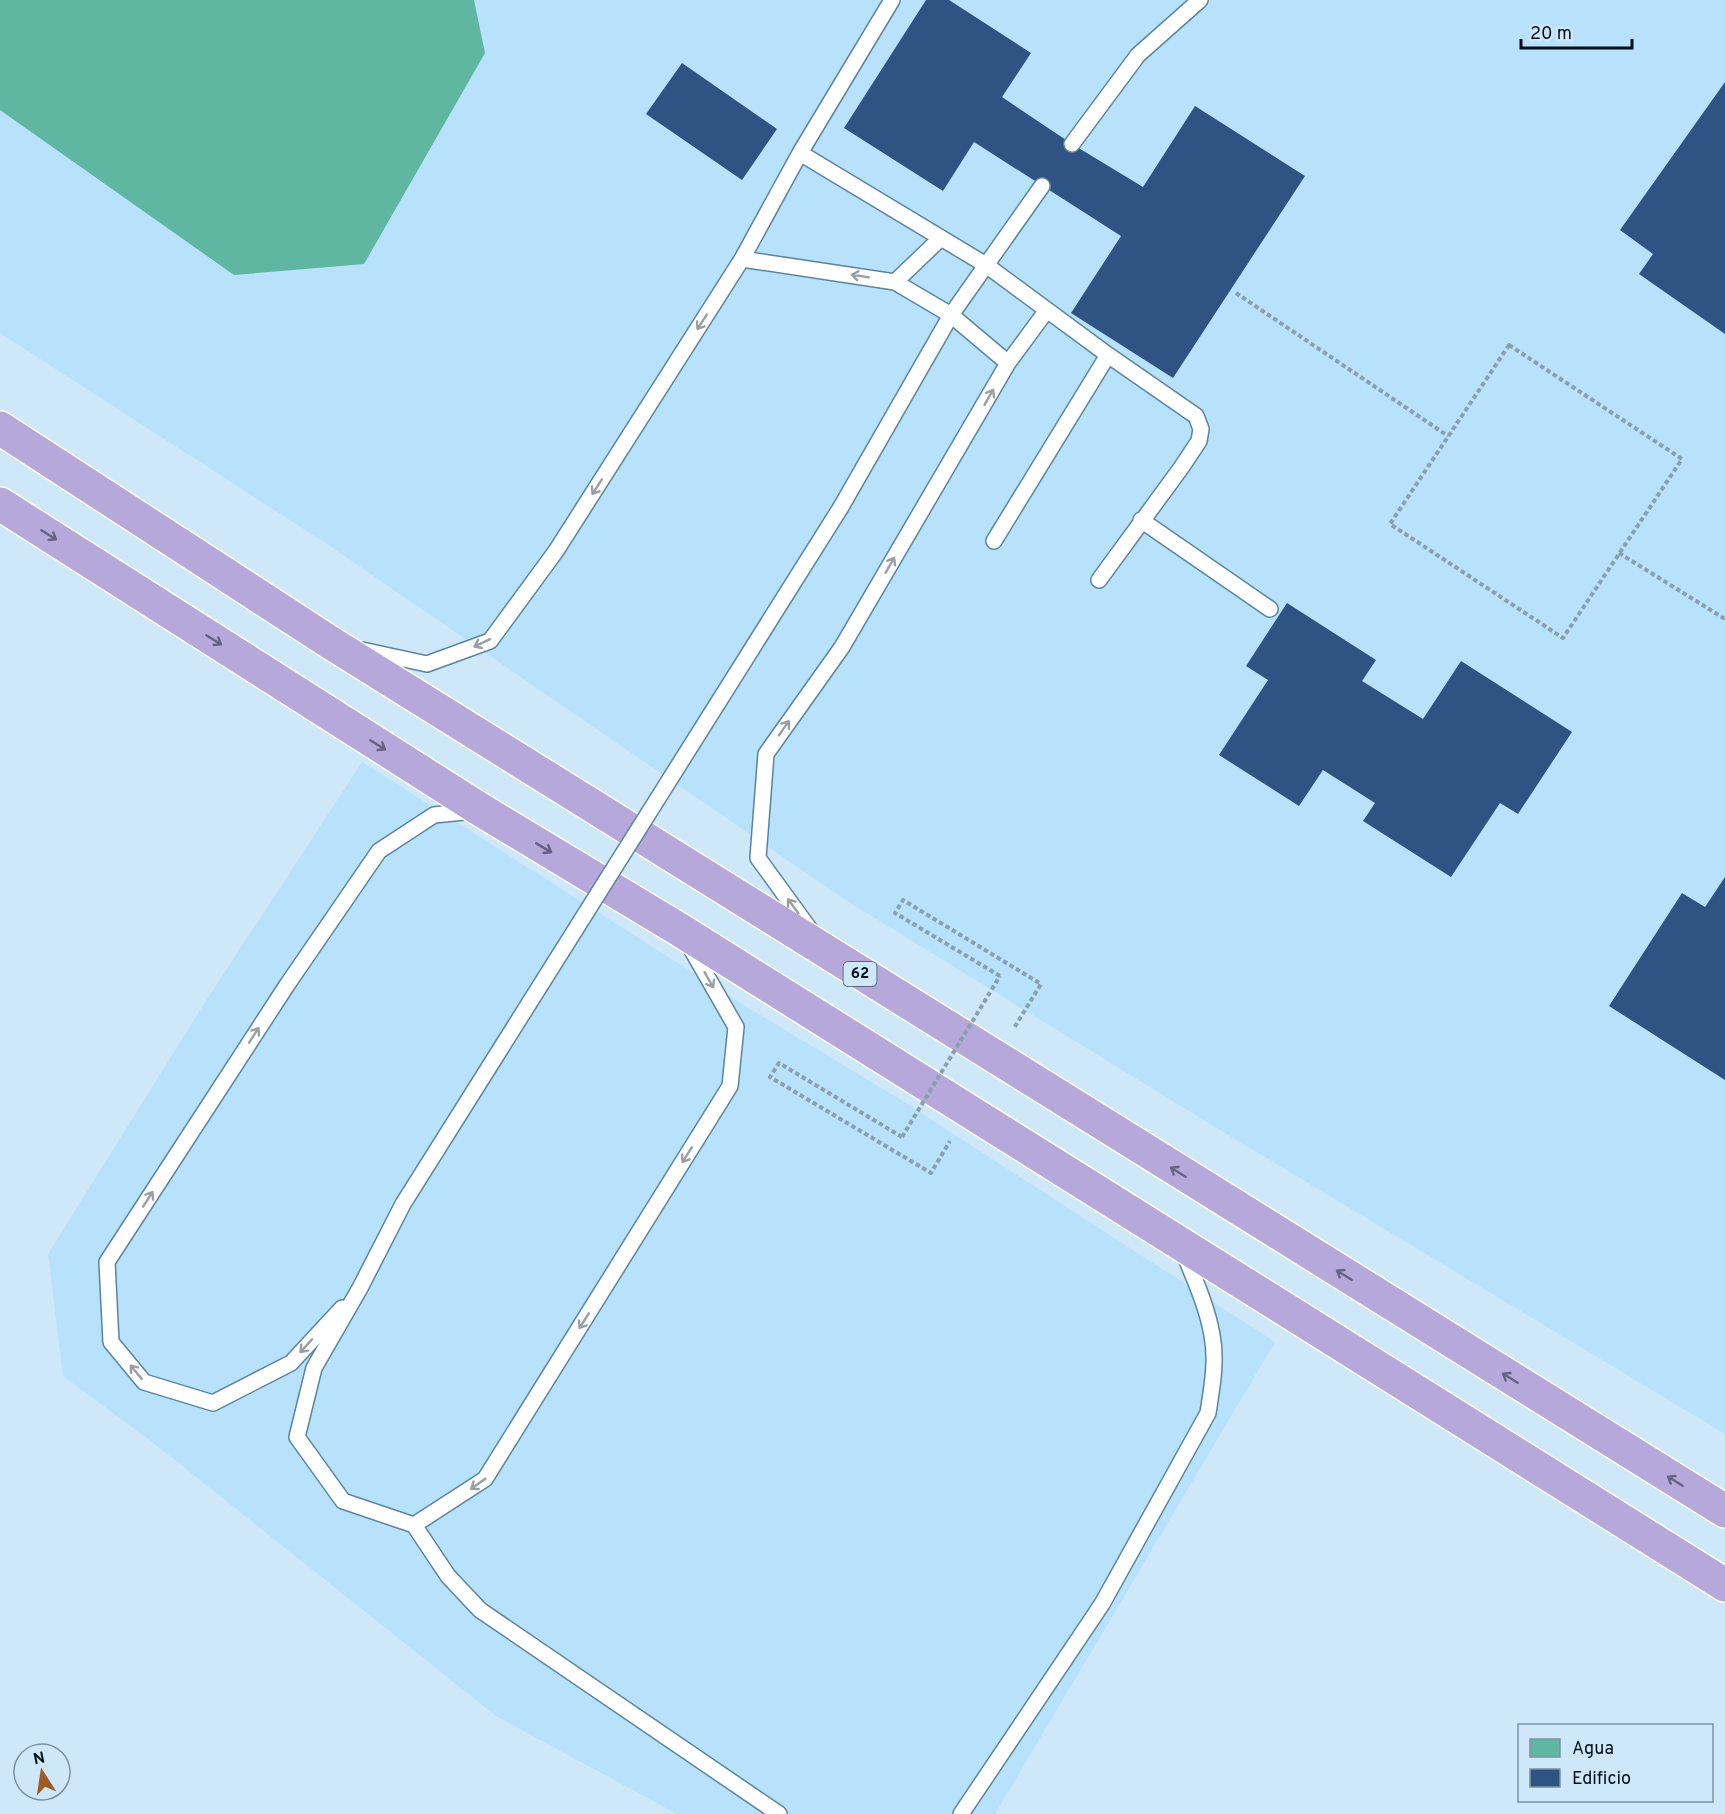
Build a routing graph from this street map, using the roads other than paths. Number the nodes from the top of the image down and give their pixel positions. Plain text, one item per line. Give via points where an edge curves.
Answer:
1 (892, 0) edge
2 (1200, 0) edge
3 (1072, 144) dead end
4 (800, 153) junction
5 (1042, 186) dead end
6 (941, 238) junction
7 (742, 259) junction
8 (986, 265) junction
9 (895, 282) junction
10 (1047, 310) junction
11 (951, 315) junction
12 (1108, 355) junction
13 (1008, 363) junction
14 (0, 428) edge
15 (0, 504) edge
16 (1141, 520) junction
17 (994, 541) dead end
18 (1099, 580) dead end
19 (1270, 609) dead end
20 (331, 643) junction
21 (481, 810) junction
22 (680, 930) junction
23 (827, 953) junction
24 (1180, 1242) junction
25 (360, 1288) junction
26 (1725, 1511) edge
27 (414, 1526) junction
28 (1725, 1585) edge
29 (779, 1814) edge
30 (961, 1814) edge

1 - 4 lane
2 - 3 lane via 1138,55
4 - 6 lane
4 - 7 lane
5 - 8 lane
6 - 8 lane
6 - 9 lane
9 -> 7 lane
7 -> 20 lane via 556,551 490,641 427,664
8 - 10 lane
8 - 11 lane
9 - 11 lane
10 - 12 lane
10 - 13 lane
11 - 13 lane
11 - 25 lane, bridge via 841,507 403,1204
12 - 16 lane via 1196,416 1201,429 1199,441
12 - 17 lane
23 -> 13 lane via 758,858 766,754 842,647
14 - 20 highway, 62
15 -> 21 highway
16 - 18 lane
16 - 19 lane
20 - 23 highway, 62
21 -> 22 highway
25 -> 21 lane via 291,1363 213,1403 144,1382 111,1342 107,1262 379,851 434,815
22 - 24 highway
22 -> 27 lane via 736,1027 730,1086 485,1479
26 -> 23 highway, 62
24 - 28 highway
24 - 30 lane via 1213,1336 1214,1379 1208,1413 1102,1604
25 - 27 lane via 314,1368 297,1437 343,1502
27 - 29 lane via 448,1576 480,1610

